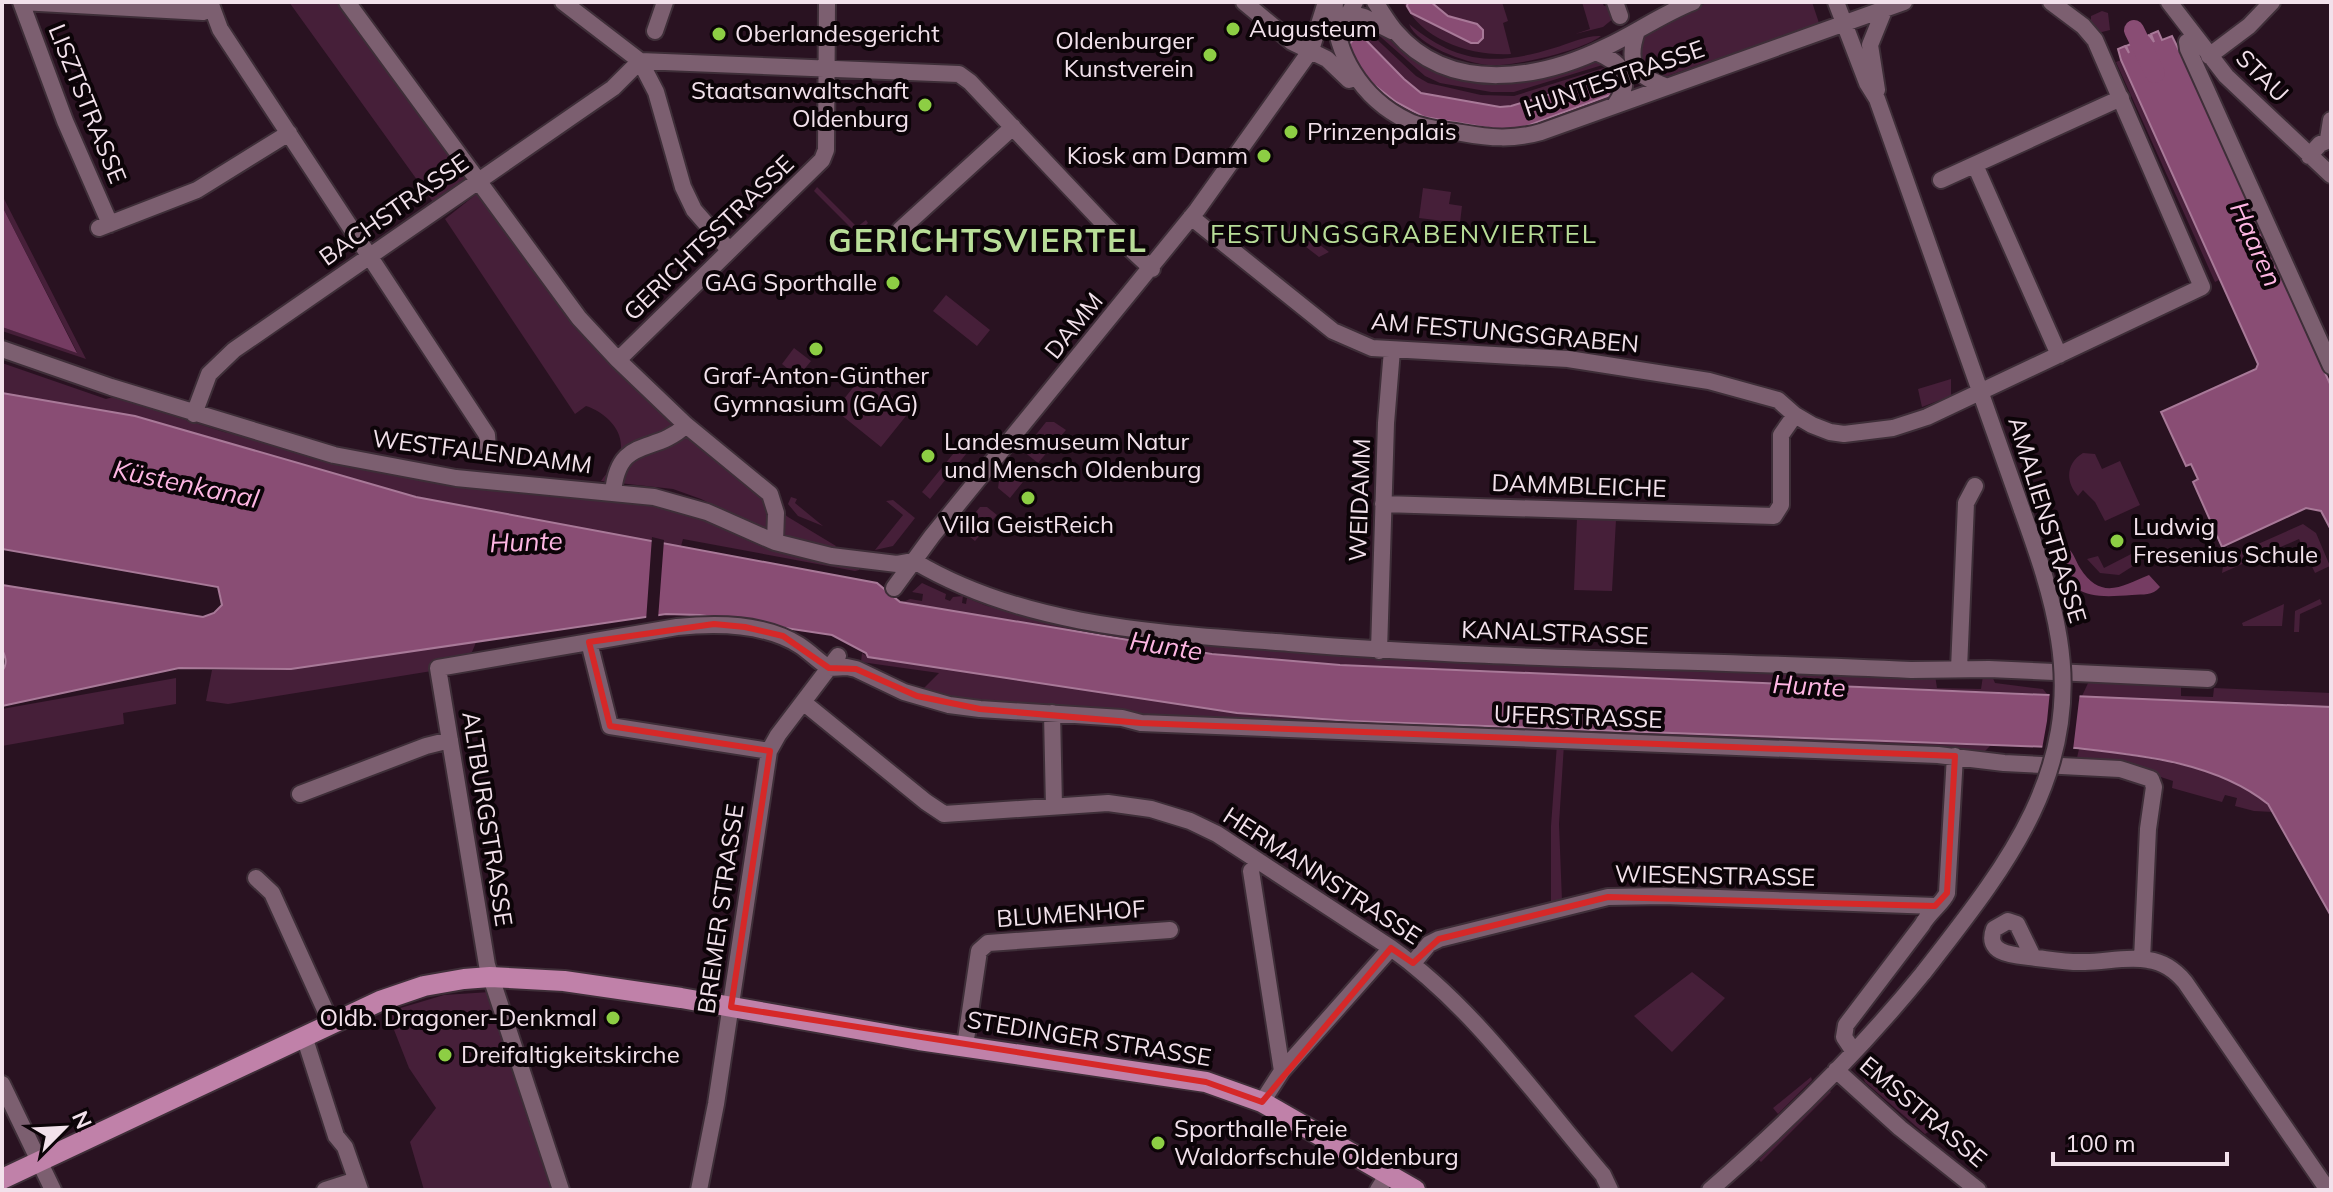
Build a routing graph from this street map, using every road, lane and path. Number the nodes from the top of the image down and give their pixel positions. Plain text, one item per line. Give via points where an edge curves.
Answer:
1 (21, 2) edge
2 (347, 2) edge
3 (563, 2) edge
4 (665, 2) edge
5 (827, 2) edge
6 (1244, 2) edge
7 (1326, 2) edge
8 (1335, 2) edge
9 (1375, 2) edge
10 (1693, 2) edge
11 (1836, 2) edge
12 (1904, 2) edge
13 (2051, 2) edge
14 (2169, 2) edge
15 (2272, 2) edge
16 (210, 6) edge
17 (1352, 8) edge
18 (1885, 8) junction
19 (1844, 24) junction
20 (1335, 25) junction
21 (655, 31) dead end
22 (1637, 31) junction
23 (1397, 33) junction
24 (2194, 37) junction
25 (1311, 51) junction
26 (1596, 52) junction
27 (2209, 56) junction
28 (640, 61) junction
29 (827, 69) junction
30 (1665, 86) junction
31 (2121, 98) junction
32 (1877, 99) junction
33 (1615, 105) junction
34 (1405, 120) junction
35 (2331, 120) edge
36 (1013, 127) junction
37 (289, 133) junction
38 (2330, 139) edge
39 (2309, 156) junction
40 (1975, 165) junction
41 (2331, 175) edge
42 (1941, 180) dead end
43 (478, 181) junction
44 (1191, 217) junction
45 (900, 230) dead end
46 (729, 250) junction
47 (370, 257) junction
48 (1152, 269) junction
49 (2, 349) edge
50 (1392, 350) junction
51 (2059, 355) junction
52 (618, 360) junction
53 (2331, 366) edge
54 (1981, 392) junction
55 (194, 414) junction
56 (1795, 415) junction
57 (686, 425) junction
58 (488, 448) dead end
59 (1975, 486) dead end
60 (613, 492) junction
61 (1383, 504) junction
62 (775, 542) junction
63 (914, 561) junction
64 (894, 588) dead end
65 (589, 642) junction
66 (1379, 651) junction
67 (834, 662) junction
68 (1959, 669) junction
69 (2208, 679) dead end
70 (803, 702) junction
71 (1052, 713) junction
72 (450, 740) junction
73 (769, 751) junction
74 (1955, 756) junction
75 (300, 794) dead end
76 (1054, 807) junction
77 (1251, 871) dead end
78 (256, 878) dead end
79 (1935, 906) junction
80 (1170, 930) dead end
81 (1391, 948) junction
82 (2033, 957) dead end
83 (2142, 959) junction
84 (1413, 963) junction
85 (490, 977) junction
86 (731, 1007) junction
87 (331, 1023) junction
88 (304, 1036) junction
89 (965, 1046) junction
90 (1854, 1052) junction
91 (1836, 1070) junction
92 (1282, 1071) junction
93 (2, 1084) edge
94 (1262, 1102) junction
95 (39, 1162) junction
96 (2, 1179) edge
97 (1383, 1182) edge
98 (358, 1185) edge
99 (53, 1190) edge
100 (325, 1190) edge
101 (561, 1190) edge
102 (699, 1190) edge
103 (1415, 1190) edge
104 (1610, 1190) edge
105 (1710, 1190) edge
106 (1978, 1190) edge
107 (2328, 1190) edge

1 - 16 street via 203,12
1 - 37 street, LISZTSTRASSE via 104,226 197,190
2 - 43 street
3 - 28 street
4 - 21 street
5 - 29 street, GERICHTSSTRASSE
6 - 25 street
7 - 25 street
8 - 20 street, HUNTESTRASSE
9 - 23 street
10 - 22 street
11 - 19 street, AMALIENSTRASSE
12 - 18 street, HUNTESTRASSE
13 - 31 street via 2090,32
14 - 24 street, STAU
15 - 27 street
16 - 37 street
17 - 20 street
17 - 23 street
18 - 19 street, HUNTESTRASSE
18 - 32 street, AMALIENSTRASSE via 1870,45
19 - 30 street, HUNTESTRASSE
19 - 32 street, AMALIENSTRASSE
20 - 25 street
20 - 34 street, HUNTESTRASSE via 1339,47 1355,74
22 - 26 street
22 - 30 street via 1632,48 1636,68 1642,77
23 - 26 street via 1440,64 1494,77
24 - 27 street, STAU
24 - 53 street via 2187,42 2188,49
25 - 34 street via 1335,65 1379,107
25 - 44 street, DAMM
26 - 33 street via 1616,62 1623,73 1623,94
27 - 39 street, STAU
28 - 29 street
28 - 43 street, BACHSTRASSE via 613,88
28 - 46 street via 656,92 683,187 694,210
29 - 36 street via 959,74
29 - 46 street, GERICHTSSTRASSE via 822,160
30 - 33 street, HUNTESTRASSE
31 - 40 street
31 - 51 street, AM FESTUNGSGRABEN via 2200,289
32 - 54 street, AMALIENSTRASSE
33 - 34 street, HUNTESTRASSE via 1520,138 1422,127
35 - 38 street
36 - 45 street
36 - 48 street
37 - 47 street
38 - 39 street
39 - 41 street, STAU
40 - 42 street
40 - 51 street
43 - 47 street, BACHSTRASSE
43 - 52 street via 579,318
44 - 48 street, DAMM
44 - 50 street, AM FESTUNGSGRABEN via 1333,331 1372,348
46 - 52 street, GERICHTSSTRASSE
47 - 55 street, BACHSTRASSE via 218,364 203,385
47 - 58 street via 487,435
48 - 63 street, DAMM
49 - 55 street, WESTFALENDAMM
50 - 56 street, AM FESTUNGSGRABEN via 1606,364 1752,391 1778,400
50 - 61 street, WEIDAMM
51 - 54 street, AM FESTUNGSGRABEN
52 - 57 street
54 - 56 street, AM FESTUNGSGRABEN via 1914,422 1875,432 1830,432
54 - 90 street, AMALIENSTRASSE, bridge via 2053,608 2062,662 2063,712 2056,749 2044,789 1992,884
55 - 60 street, WESTFALENDAMM via 394,468
56 - 61 street, DAMMBLEICHE via 1781,435 1781,505 1774,516
57 - 60 street via 618,463
57 - 62 street via 770,494
59 - 68 street via 1966,503
60 - 62 street, WESTFALENDAMM via 691,506
61 - 66 street, WEIDAMM
62 - 63 street, WESTFALENDAMM via 859,560
63 - 64 street, DAMM
63 - 66 street, KANALSTRASSE via 984,594 1124,630
65 - 67 street via 677,627 729,625 783,636
65 - 72 street, ALTBURGSTRASSE via 438,668
65 - 73 street via 610,726
66 - 68 street, KANALSTRASSE
67 - 70 street, BREMER STRASSE
67 - 71 street, UFERSTRASSE via 949,705
68 - 69 street, KANALSTRASSE
70 - 73 street, BREMER STRASSE
70 - 76 street, HERMANNSTRASSE via 944,814
71 - 74 street, UFERSTRASSE via 1156,723
71 - 76 street
72 - 75 street
72 - 85 street, ALTBURGSTRASSE
73 - 86 street, BREMER STRASSE
74 - 79 street via 1947,893
74 - 83 street, UFERSTRASSE via 2120,769 2151,779
76 - 81 street, HERMANNSTRASSE via 1108,803 1190,821 1250,854
77 - 92 street
78 - 87 street via 272,893
79 - 84 street, WIESENSTRASSE via 1608,897 1439,939
79 - 90 street via 1846,1025 1844,1037
80 - 89 street, BLUMENHOF via 988,943 979,951
81 - 84 street, HERMANNSTRASSE
81 - 92 street
82 - 83 street via 2067,962
83 - 107 street via 2164,964 2179,975
84 - 104 street, HERMANNSTRASSE via 1462,1007
85 - 86 main road, STEDINGER STRASSE via 564,981
85 - 87 main road, STEDINGER STRASSE via 424,986
85 - 101 street, ALTBURGSTRASSE
86 - 89 main road, STEDINGER STRASSE
86 - 102 street, BREMER STRASSE
87 - 88 main road, STEDINGER STRASSE
88 - 95 main road, STEDINGER STRASSE
88 - 98 street via 333,1128
89 - 94 main road, STEDINGER STRASSE via 1206,1082
90 - 91 street, AMALIENSTRASSE
91 - 105 street, AMALIENSTRASSE
91 - 106 street, EMSSTRASSE
92 - 94 street
93 - 95 street
94 - 97 main road, STEDINGER STRASSE
95 - 96 main road, STEDINGER STRASSE
95 - 99 street
97 - 103 main road, STEDINGER STRASSE
98 - 100 street

